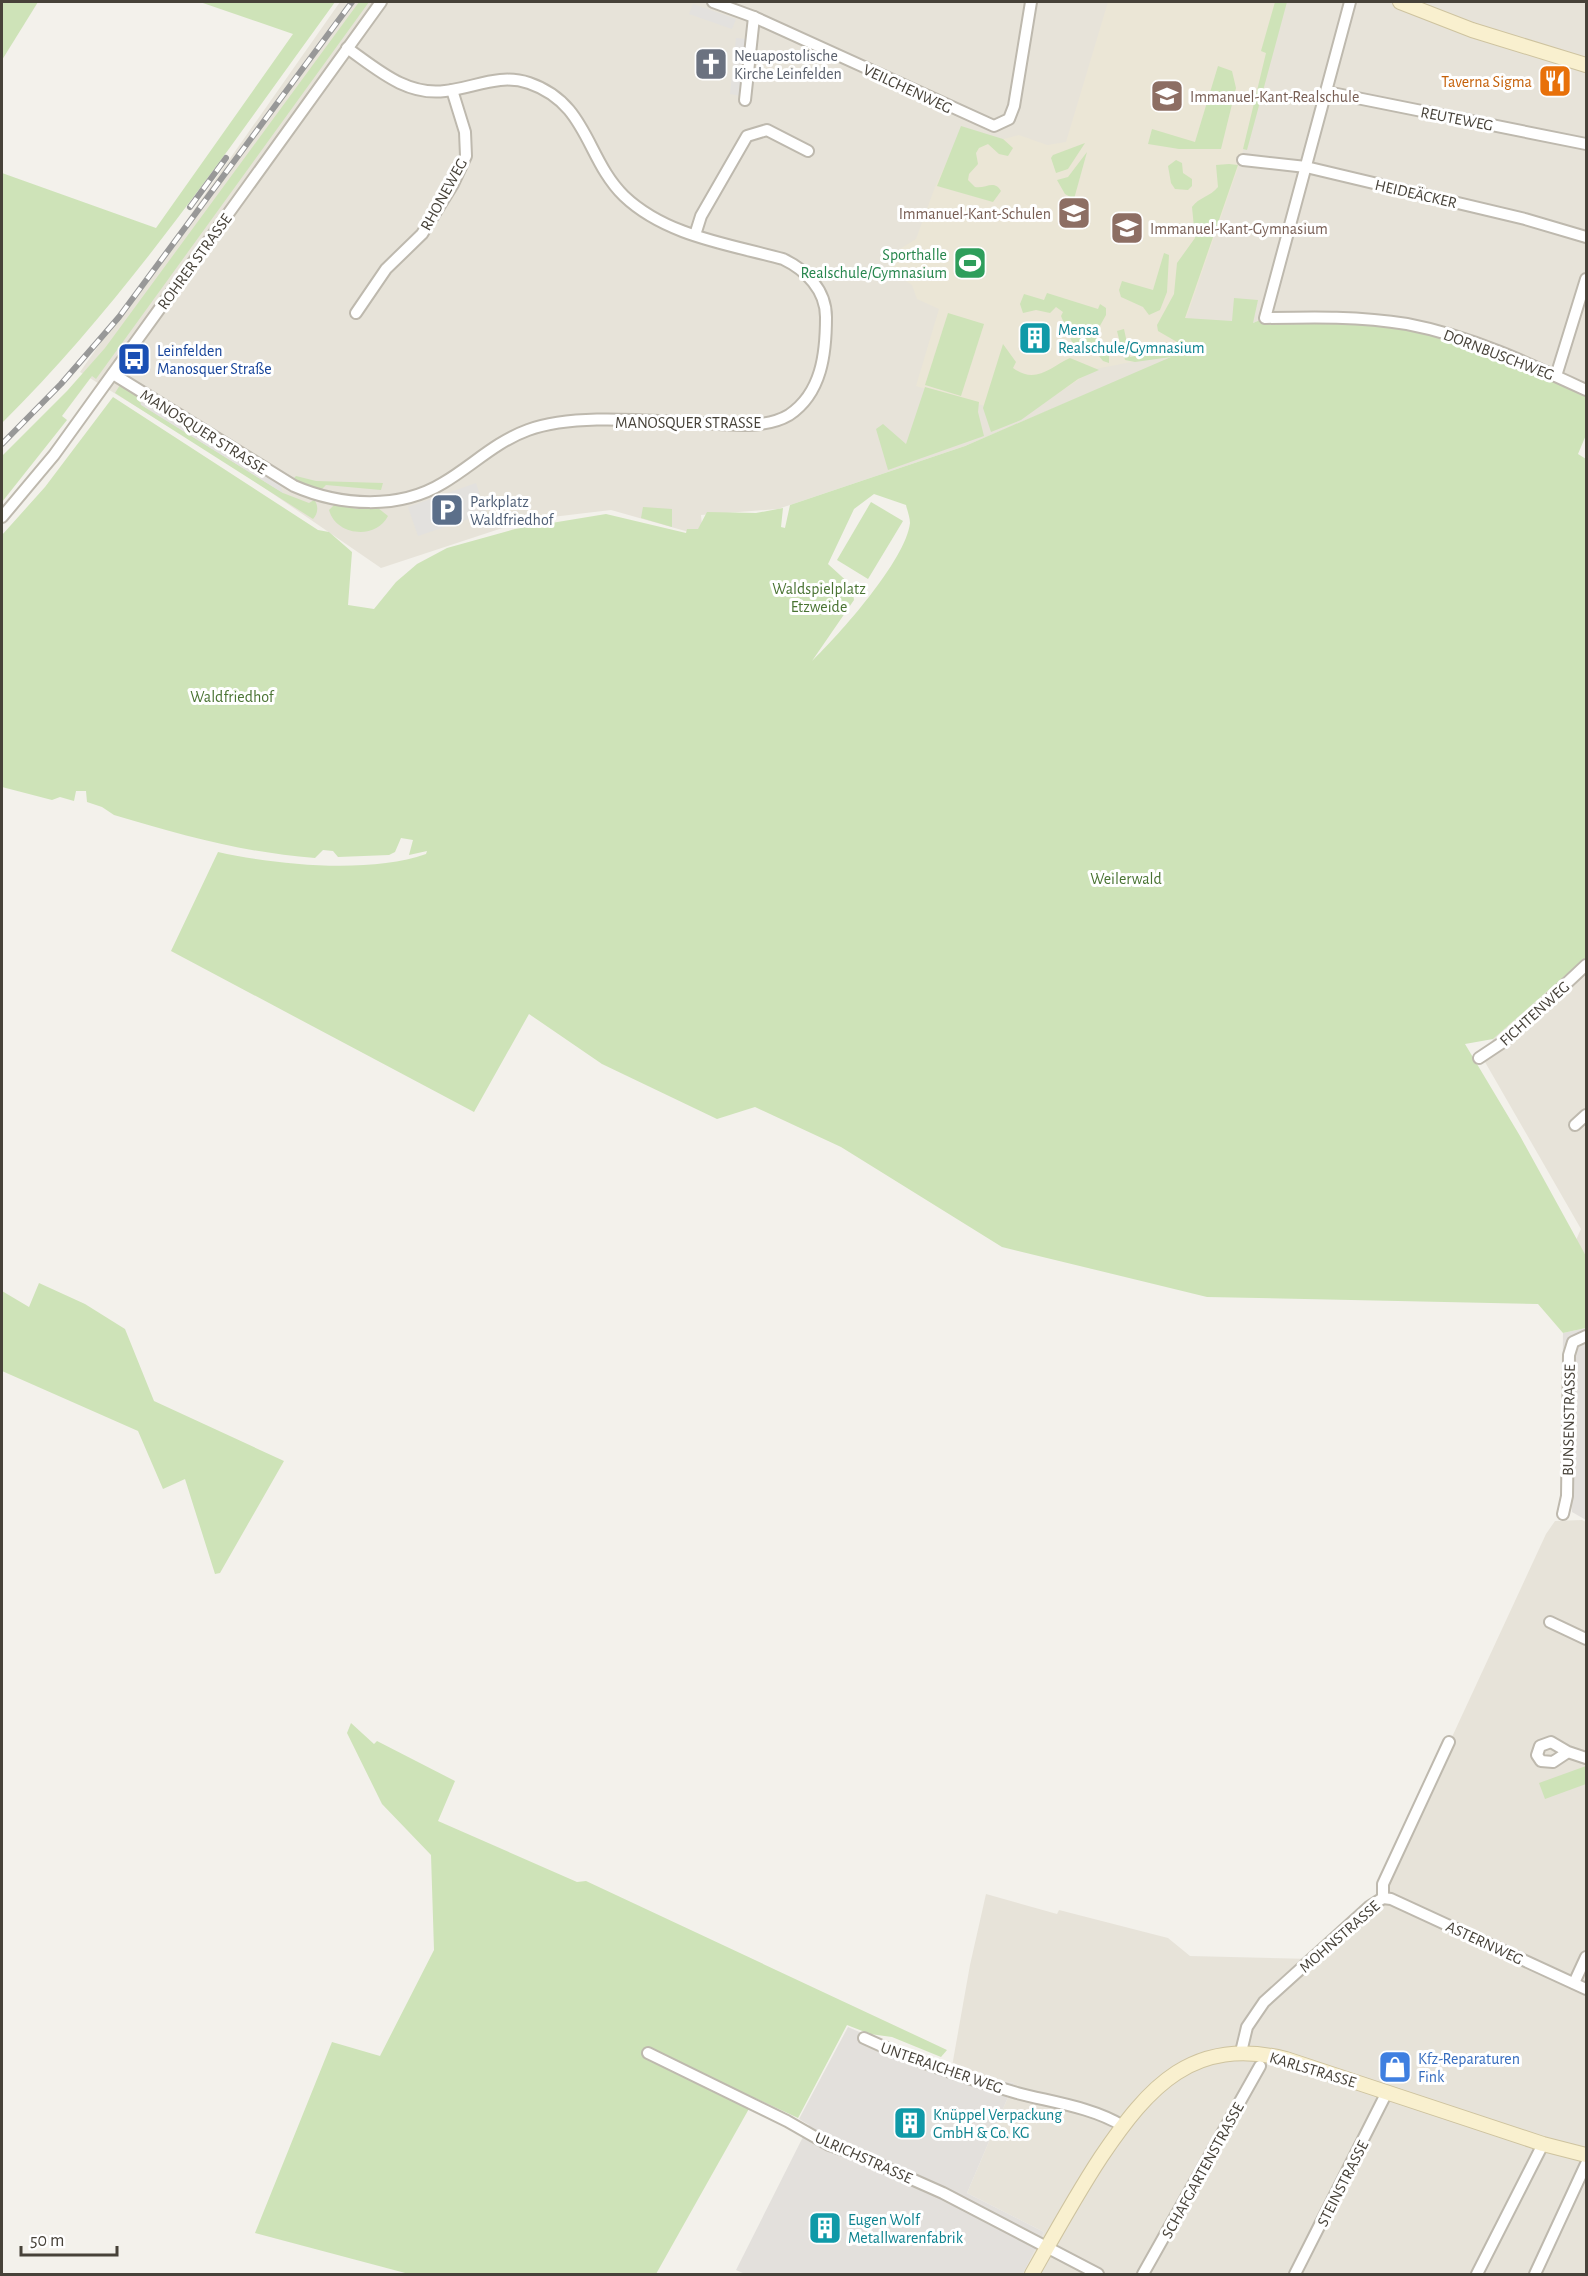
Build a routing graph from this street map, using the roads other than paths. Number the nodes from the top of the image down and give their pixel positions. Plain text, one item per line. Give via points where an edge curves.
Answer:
1 (381, 2) edge
2 (713, 2) edge
3 (1031, 2) edge
4 (1350, 2) edge
5 (1400, 2) edge
6 (754, 17) junction
7 (347, 48) junction
8 (1587, 65) edge
9 (452, 90) junction
10 (1327, 92) junction
11 (745, 100) dead end
12 (1587, 144) edge
13 (808, 151) dead end
14 (1243, 160) dead end
15 (1306, 167) junction
16 (695, 235) junction
17 (1587, 237) edge
18 (1587, 279) edge
19 (356, 313) dead end
20 (113, 374) junction
21 (1556, 376) junction
22 (1587, 390) edge
23 (2, 517) edge
24 (1587, 965) edge
25 (1479, 1058) dead end
26 (1587, 1115) edge
27 (1575, 1125) dead end
28 (1587, 1336) edge
29 (1563, 1514) dead end
30 (1550, 1622) dead end
31 (1587, 1639) edge
32 (1449, 1742) dead end
33 (1568, 1752) dead end
34 (1587, 1758) edge
35 (1383, 1898) junction
36 (1587, 1957) edge
37 (1574, 1983) junction
38 (1587, 1989) edge
39 (864, 2038) dead end
40 (1241, 2052) junction
41 (648, 2053) dead end
42 (1260, 2066) dead end
43 (1387, 2092) junction
44 (1123, 2126) junction
45 (1543, 2144) junction
46 (1587, 2155) edge
47 (1587, 2164) edge
48 (1047, 2247) junction
49 (1032, 2274) edge
50 (1098, 2274) edge
51 (1143, 2274) edge
52 (1295, 2274) edge
53 (1477, 2274) edge
54 (1535, 2274) edge

1 - 7 street, ROHRER STRASSE
2 - 6 street, VEILCHENWEG
3 - 6 street, VEILCHENWEG via 1014,106 1010,118 994,126
4 - 10 street
5 - 8 main road via 1472,30
6 - 11 street
7 - 9 street, MANOSQUER STRASSE via 408,87
7 - 20 street, ROHRER STRASSE
9 - 16 street, MANOSQUER STRASSE via 502,79 536,86 564,103 575,116 623,195 659,222
9 - 19 street, RHONEWEG via 465,132 466,156 422,234 386,269
10 - 12 street, REUTEWEG
10 - 15 street
13 - 16 street via 767,130 747,136 701,216
14 - 15 street, HEIDEÄCKER
15 - 17 street, HEIDEÄCKER
15 - 21 street, DORNBUSCHWEG via 1265,318 1330,317 1407,324 1468,339
16 - 20 street, MANOSQUER STRASSE via 783,259 810,277 818,288 826,313 826,348 820,374 806,399 789,414 750,424 559,422 528,430 499,444 432,489 392,500 354,502 327,498 294,486
18 - 21 street
20 - 23 street, ROHRER STRASSE via 47,464
21 - 22 street, DORNBUSCHWEG
24 - 25 street, FICHTENWEG via 1506,1041
26 - 27 street
28 - 29 street, BUNSENSTRASSE via 1573,1342 1569,1355 1567,1496
30 - 31 street
32 - 35 street, MOHNSTRASSE via 1383,1884
33 - 34 street
35 - 37 street, ASTERNWEG
35 - 40 street, MOHNSTRASSE via 1264,2002 1247,2027
36 - 37 street
37 - 38 street, ASTERNWEG
39 - 44 street, UNTERAICHER WEG via 941,2068 1090,2112
40 - 43 main road, KARLSTRASSE via 1286,2059
40 - 44 main road, KARLSTRASSE via 1206,2058 1170,2075 1152,2090
41 - 48 street, ULRICHSTRASSE via 829,2145 943,2193
42 - 51 street, SCHAFGARTENSTRASSE
43 - 45 main road, KARLSTRASSE
43 - 52 street, STEINSTRASSE
44 - 48 main road, KARLSTRASSE
45 - 46 main road, KARLSTRASSE
45 - 53 street
47 - 54 street
48 - 49 main road, KARLSTRASSE
48 - 50 street

